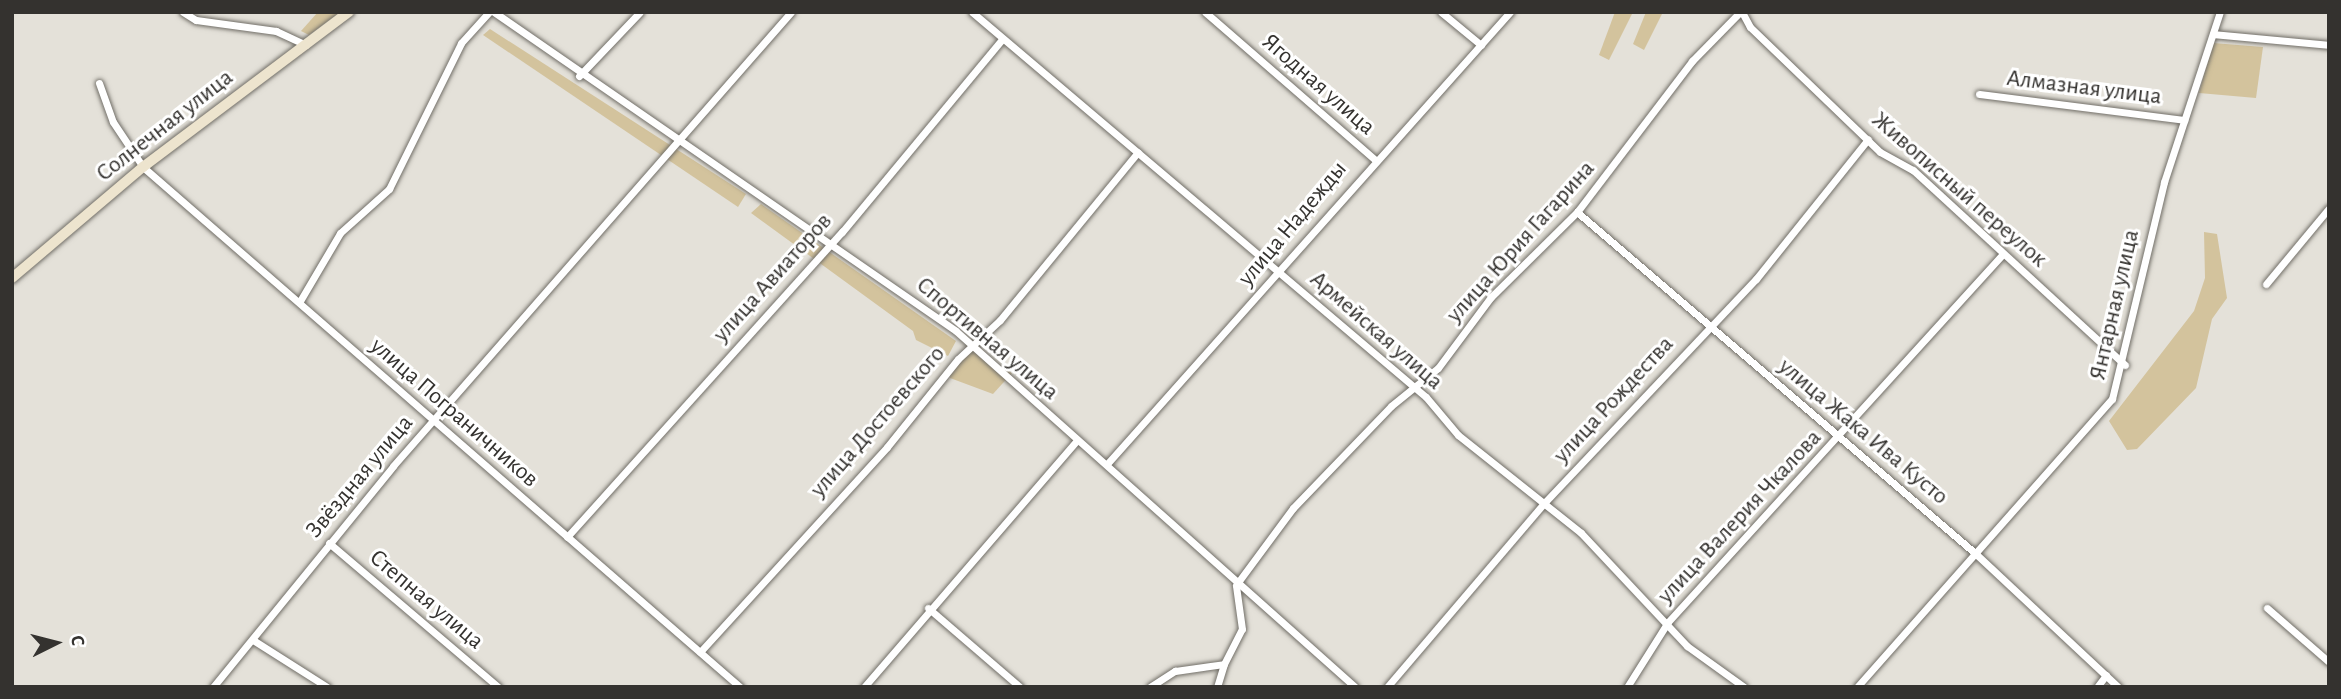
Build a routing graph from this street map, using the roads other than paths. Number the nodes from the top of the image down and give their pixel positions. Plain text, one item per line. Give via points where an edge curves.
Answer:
1 (183, 12) edge
2 (349, 12) edge
3 (492, 12) edge
4 (640, 12) edge
5 (791, 12) edge
6 (972, 12) edge
7 (1205, 12) edge
8 (1441, 12) edge
9 (1510, 12) edge
10 (1741, 12) edge
11 (2220, 12) edge
12 (2213, 34) junction
13 (1002, 39) junction
14 (306, 45) junction
15 (1482, 45) junction
16 (2329, 45) edge
17 (579, 76) junction
18 (99, 83) dead end
19 (1979, 94) dead end
20 (2184, 120) junction
21 (1868, 139) junction
22 (683, 142) junction
23 (1138, 152) junction
24 (1374, 159) junction
25 (143, 167) junction
26 (1577, 212) junction
27 (2327, 212) edge
28 (828, 241) junction
29 (2002, 255) junction
30 (1278, 273) junction
31 (12, 278) edge
32 (2266, 284) dead end
33 (300, 301) junction
34 (1709, 328) junction
35 (972, 346) junction
36 (2125, 365) junction
37 (1416, 390) junction
38 (431, 422) junction
39 (1841, 437) junction
40 (1077, 440) junction
41 (1107, 464) junction
42 (1545, 502) junction
43 (567, 537) junction
44 (329, 543) junction
45 (1976, 554) junction
46 (1236, 585) junction
47 (928, 608) junction
48 (2267, 608) dead end
49 (1668, 622) junction
50 (253, 640) junction
51 (700, 652) junction
52 (2329, 662) edge
53 (1224, 664) junction
54 (2106, 675) junction
55 (213, 687) edge
56 (327, 687) edge
57 (498, 687) edge
58 (740, 687) edge
59 (864, 687) edge
60 (1020, 687) edge
61 (1150, 687) edge
62 (1217, 687) edge
63 (1356, 687) edge
64 (1387, 687) edge
65 (1627, 687) edge
66 (1744, 687) edge
67 (1857, 687) edge
68 (2097, 687) edge
69 (2118, 687) edge

1 - 14 street via 196,20 276,30
2 - 14 street, Солнечная улица
3 - 17 street, Спортивная улица
3 - 33 street via 461,43 389,190 340,233
4 - 17 street
5 - 22 street
6 - 13 street, Армейская улица
7 - 24 street, Ягодная улица
8 - 15 street
9 - 15 street, улица Надежды
10 - 21 street, Живописный переулок via 1750,27
10 - 26 street, улица Юрия Гагарина via 1692,61
11 - 12 street, Янтарная улица
12 - 16 street
12 - 20 street, Янтарная улица
13 - 23 street, Армейская улица
13 - 28 street, улица Авиаторов
14 - 25 street, Солнечная улица
15 - 24 street, улица Надежды via 1386,153
17 - 22 street, Спортивная улица
18 - 25 street, улица Пограничников via 113,122
19 - 20 street, Алмазная улица
20 - 36 street, Янтарная улица via 2164,182
21 - 29 street, Живописный переулок via 1913,170
21 - 34 street, улица Рождества
22 - 28 street, Спортивная улица
22 - 38 street, Звёздная улица via 610,216
23 - 30 street, Армейская улица
23 - 35 street, улица Достоевского
24 - 30 street, улица Надежды
25 - 31 street, Солнечная улица
25 - 33 street, улица Пограничников
26 - 34 street, улица Жака Ива Кусто
26 - 37 street, улица Юрия Гагарина via 1491,297
27 - 32 street
28 - 35 street, Спортивная улица
28 - 43 street, улица Авиаторов
29 - 36 street, Живописный переулок
29 - 39 street, улица Валерия Чкалова
30 - 37 street, Армейская улица
30 - 41 street, улица Надежды
33 - 38 street, улица Пограничников
34 - 39 street, улица Жака Ива Кусто
34 - 42 street, улица Рождества
35 - 40 street, Спортивная улица
35 - 51 street, улица Достоевского
36 - 45 street, Янтарная улица via 2112,399 2089,432
37 - 42 street, Армейская улица via 1458,435
37 - 46 street, улица Юрия Гагарина via 1391,406 1293,508
38 - 43 street, улица Пограничников
38 - 44 street, Звёздная улица
39 - 45 street, улица Жака Ива Кусто
39 - 49 street, улица Валерия Чкалова
40 - 41 street, Спортивная улица
40 - 47 street
41 - 46 street, Спортивная улица
42 - 49 street, Армейская улица
42 - 64 street, улица Рождества
43 - 51 street, улица Пограничников
44 - 50 street, Звёздная улица
44 - 57 street, Степная улица
45 - 54 street, улица Жака Ива Кусто
45 - 67 street, Янтарная улица
46 - 53 street via 1242,629
46 - 63 street, Спортивная улица
47 - 59 street
47 - 60 street
48 - 52 street
49 - 65 street, улица Валерия Чкалова
49 - 66 street, Армейская улица via 1687,646
50 - 55 street, Звёздная улица
50 - 56 street
51 - 58 street, улица Пограничников
53 - 61 street via 1175,671
53 - 62 street
54 - 68 street
54 - 69 street, улица Жака Ива Кусто

